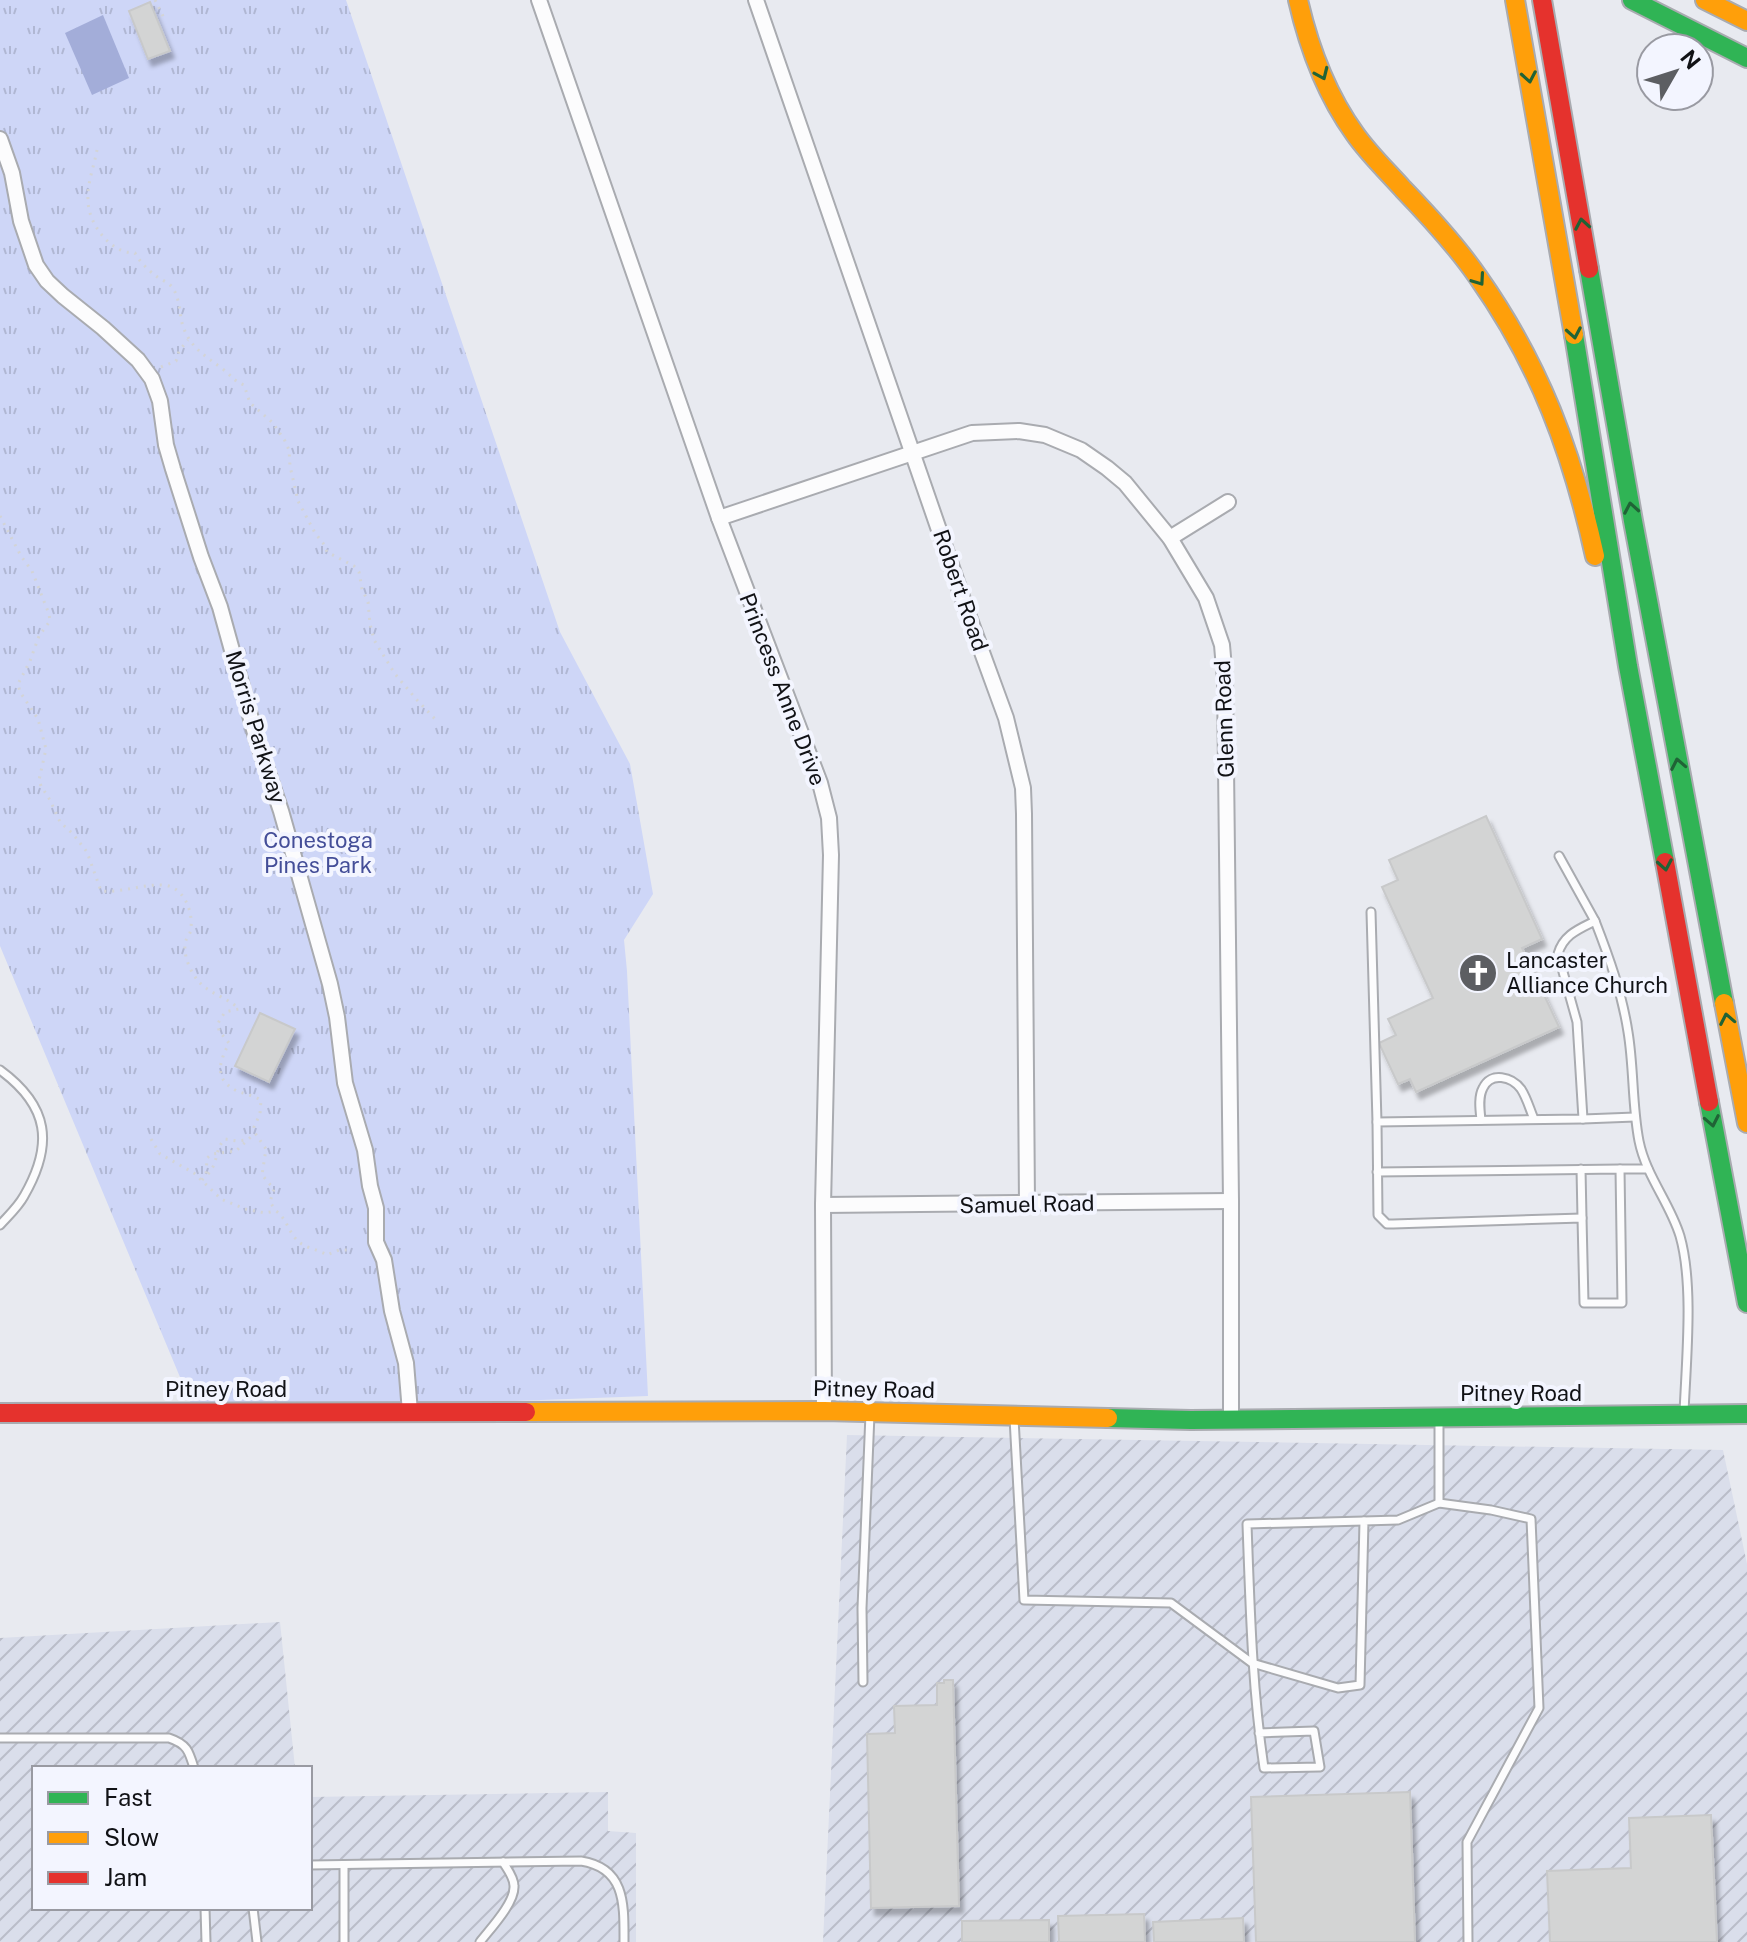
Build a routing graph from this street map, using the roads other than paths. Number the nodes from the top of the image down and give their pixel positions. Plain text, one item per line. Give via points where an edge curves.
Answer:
1 (539, 0) edge
2 (756, 0) edge
3 (1298, 0) edge
4 (1515, 0) edge
5 (1542, 0) edge
6 (1554, 0) edge
7 (1632, 0) edge
8 (1705, 0) edge
9 (1747, 21) edge
10 (1747, 58) edge
11 (1563, 112) junction
12 (0, 139) edge
13 (913, 452) junction
14 (1228, 502) dead end
15 (719, 518) junction
16 (1170, 538) junction
17 (1657, 821) junction
18 (1559, 856) dead end
19 (1371, 912) dead end
20 (1595, 921) junction
21 (0, 1070) edge
22 (1635, 1117) junction
23 (1534, 1119) junction
24 (1583, 1119) junction
25 (1481, 1120) junction
26 (1377, 1122) junction
27 (1747, 1123) edge
28 (1581, 1169) junction
29 (1620, 1169) junction
30 (1648, 1169) junction
31 (1377, 1172) junction
32 (1231, 1201) junction
33 (1027, 1204) junction
34 (823, 1205) junction
35 (1582, 1218) junction
36 (0, 1225) edge
37 (1747, 1303) edge
38 (824, 1411) junction
39 (410, 1412) junction
40 (870, 1412) junction
41 (0, 1413) edge
42 (1747, 1414) edge
43 (1684, 1415) junction
44 (1014, 1416) junction
45 (1439, 1418) junction
46 (1231, 1419) junction
47 (1439, 1503) junction
48 (1364, 1521) junction
49 (1252, 1663) junction
50 (863, 1682) dead end
51 (1259, 1733) junction
52 (0, 1738) edge
53 (193, 1766) edge
54 (503, 1862) junction
55 (312, 1865) edge
56 (344, 1865) junction
57 (205, 1910) edge
58 (253, 1910) edge
59 (206, 1942) edge
60 (257, 1942) edge
61 (344, 1942) edge
62 (480, 1942) edge
63 (624, 1942) edge
64 (1468, 1942) edge

1 - 15 street, Princess Anne Drive
2 - 13 street, Robert Road
3 -> 17 main road via 1318,65 1345,118 1479,280 1547,400 1583,505
4 -> 17 main road
5 - 11 main road
6 - 11 main road
7 - 10 main road
8 - 9 main road
27 -> 11 main road via 1644,586
12 - 39 street, Morris Parkway via 36,265 63,296 138,360 160,401 166,445 220,607 330,984 345,1083 376,1208 376,1242 406,1363
13 - 15 street, Glenn Road
13 - 16 street, Glenn Road via 984,431 1019,431 1060,440 1125,483
13 - 33 street, Robert Road via 1006,718 1023,788
14 - 16 street
15 - 34 street, Princess Anne Drive via 829,818
16 - 32 street, Glenn Road via 1206,598 1222,645
17 -> 37 main road
18 - 20 lane
19 - 26 lane
20 - 22 lane via 1625,1011
20 - 24 lane via 1570,934 1558,954 1577,1022
21 - 36 lane via 19,1084 39,1113 43,1154 24,1197
22 - 24 lane
22 - 30 lane
23 - 24 lane
23 - 25 lane
23 - 25 lane via 1521,1089 1501,1077 1484,1085
25 - 26 lane
26 - 31 lane
28 - 29 lane
28 - 31 lane
28 - 35 lane
29 - 30 lane
29 - 35 lane via 1622,1303 1584,1303
30 - 43 lane via 1681,1240 1687,1306
31 - 35 lane via 1378,1215 1387,1224
32 - 33 street, Samuel Road
32 - 46 street, Glenn Road
33 - 34 street, Samuel Road
34 - 38 street, Princess Anne Drive
38 - 39 main road, Pitney Road
38 - 40 main road, Pitney Road
39 - 41 main road, Pitney Road
40 - 44 main road, Pitney Road
40 - 50 lane
42 - 43 main road, Pitney Road
43 - 45 main road, Pitney Road
44 - 46 main road, Pitney Road
44 - 49 lane via 1024,1600 1171,1603
45 - 46 main road, Pitney Road
45 - 47 lane
47 - 48 lane via 1398,1520
47 - 64 lane via 1531,1519 1539,1708 1467,1842
48 - 49 lane via 1247,1524
48 - 49 lane via 1360,1685 1338,1688
49 - 51 lane
51 - 51 lane via 1264,1768 1320,1767 1314,1731
52 - 53 lane via 169,1738 181,1742
54 - 56 lane
54 - 62 lane via 514,1891
54 - 63 lane via 581,1861 607,1870 623,1903
55 - 56 lane
56 - 61 lane
57 - 59 lane
58 - 60 lane

